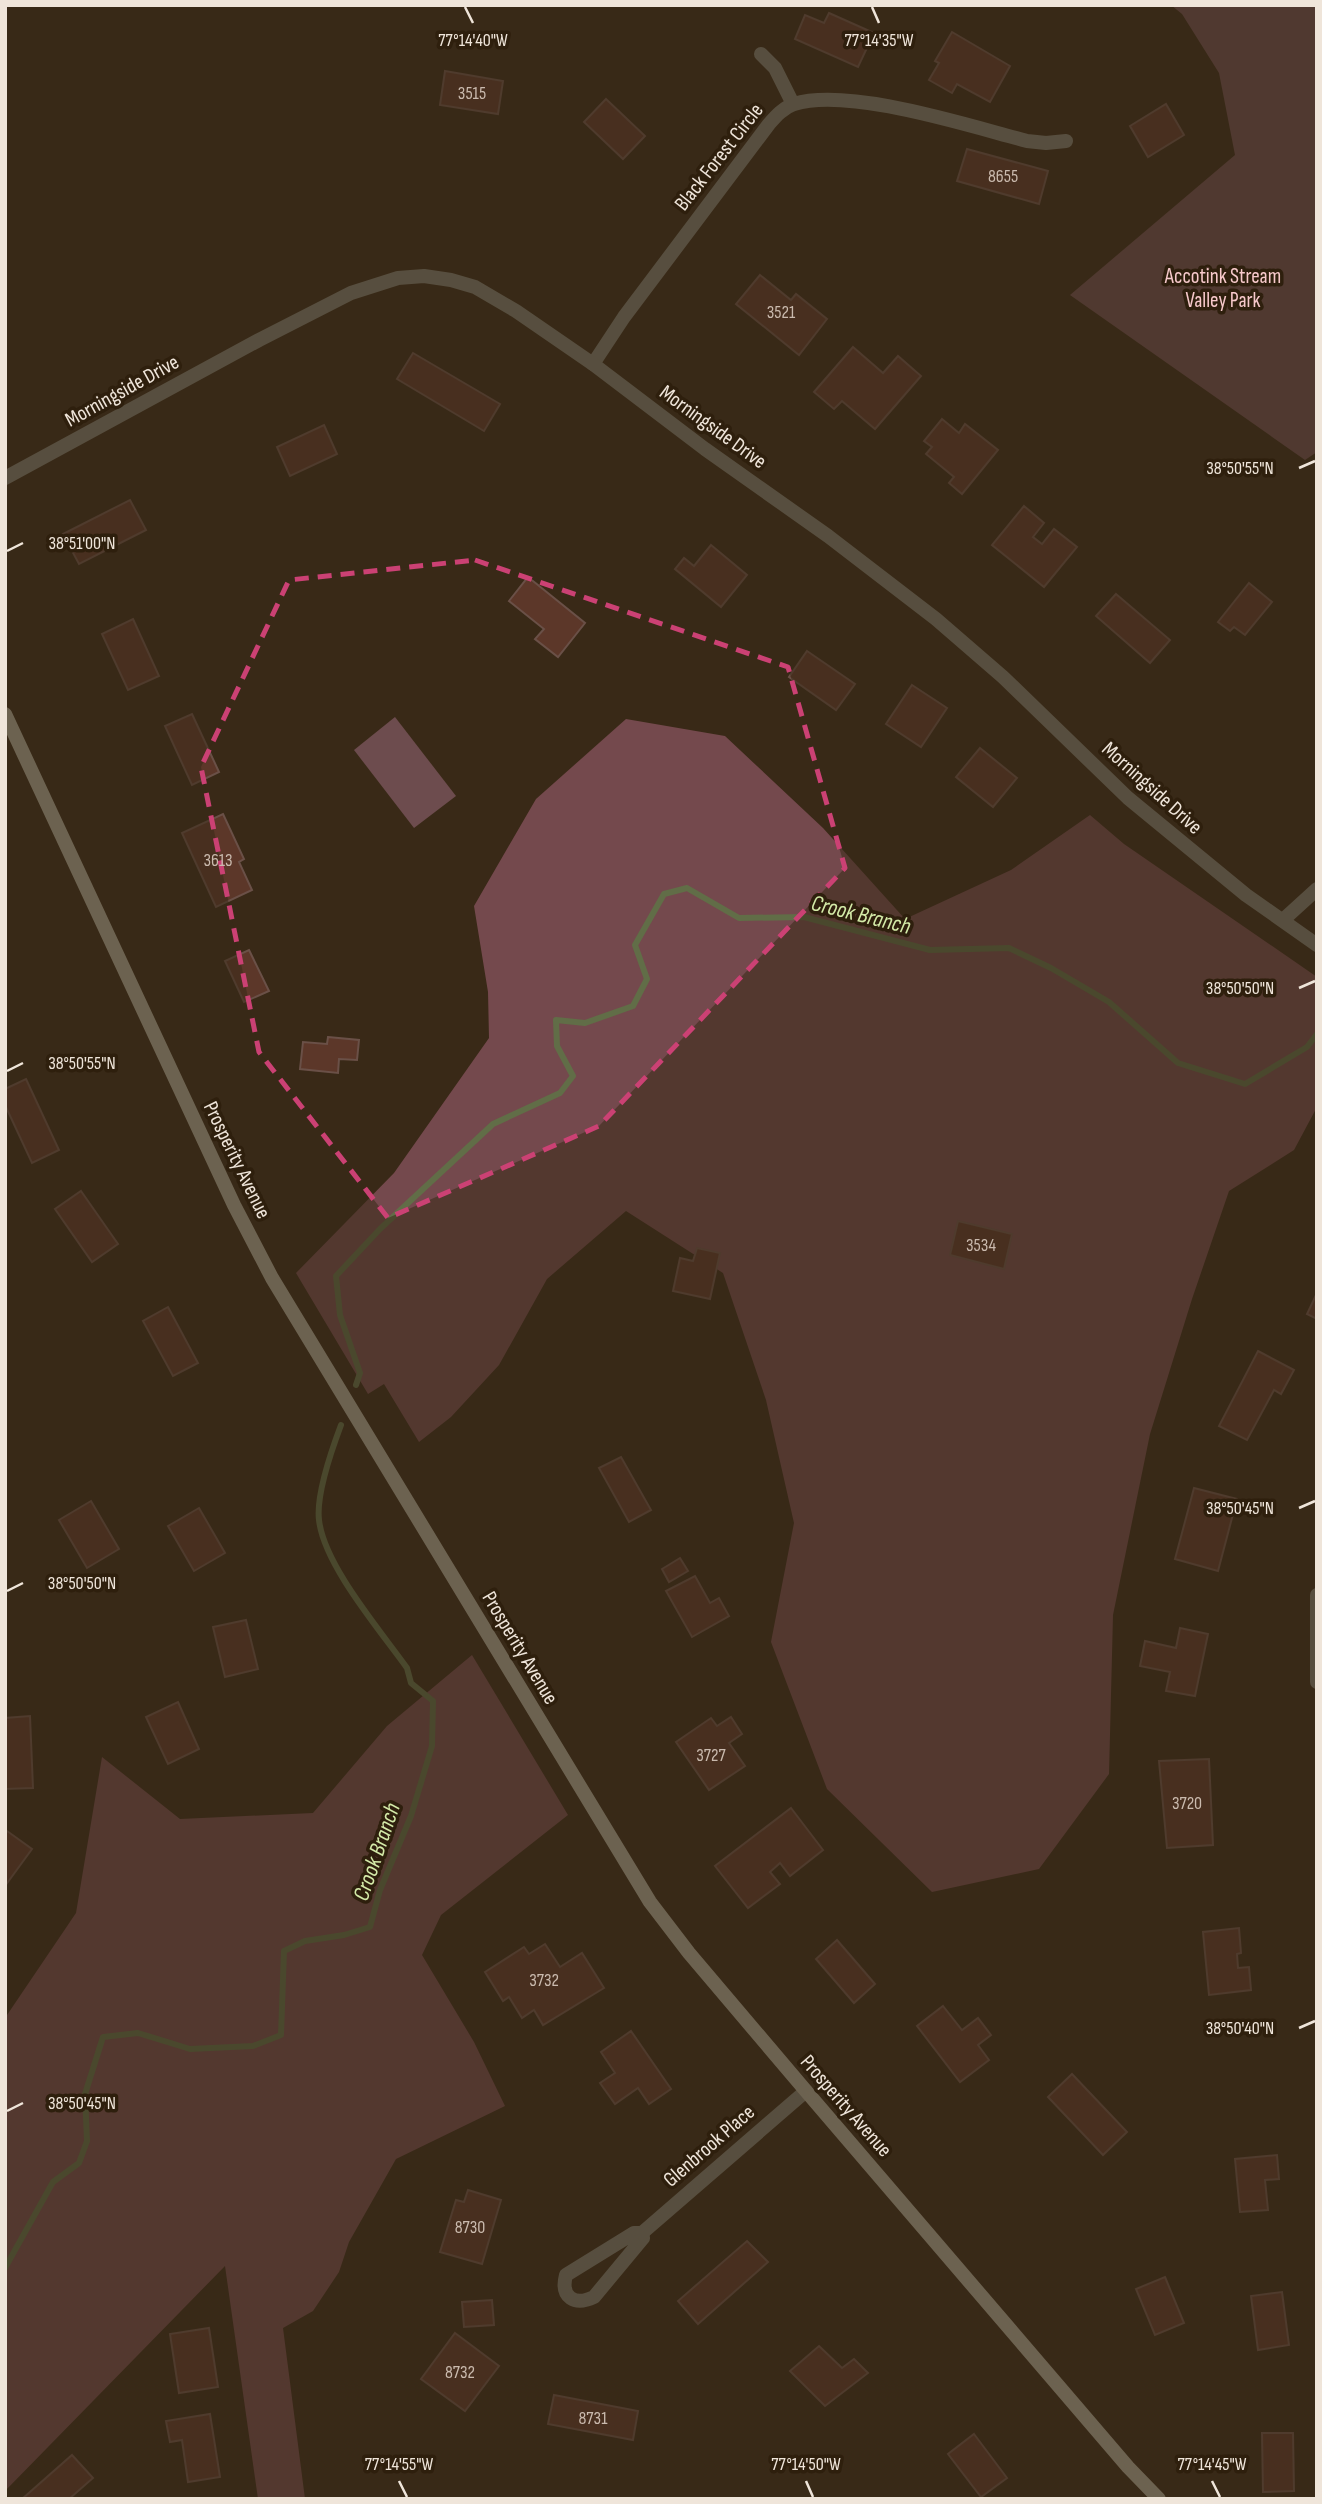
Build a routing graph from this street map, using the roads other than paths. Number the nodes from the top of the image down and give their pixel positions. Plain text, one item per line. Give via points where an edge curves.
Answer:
1 (761, 54) dead end
2 (793, 104) junction
3 (1066, 141) dead end
4 (593, 364) junction
5 (5, 478) edge
6 (5, 714) edge
7 (1317, 889) edge
8 (1283, 920) junction
9 (1317, 945) edge
10 (1317, 1595) edge
11 (1317, 1682) edge
12 (806, 2091) junction
13 (642, 2233) junction
14 (1159, 2499) edge

1 - 2 street via 775,68
2 - 3 street, Black Forest Circle via 846,100 1027,141
2 - 4 street, Black Forest Circle via 768,124
4 - 5 street, Morningside Drive via 475,287 451,279 398,278 351,293
4 - 8 street, Morningside Drive via 936,619 1128,798
6 - 12 main road, Prosperity Avenue via 233,1205 279,1289 650,1902
7 - 8 street
8 - 9 street, Morningside Drive
10 - 11 street
12 - 13 street, Glenbrook Place
12 - 14 main road, Prosperity Avenue
13 - 13 street via 643,2238 594,2297 573,2300 566,2294 566,2275 634,2233

